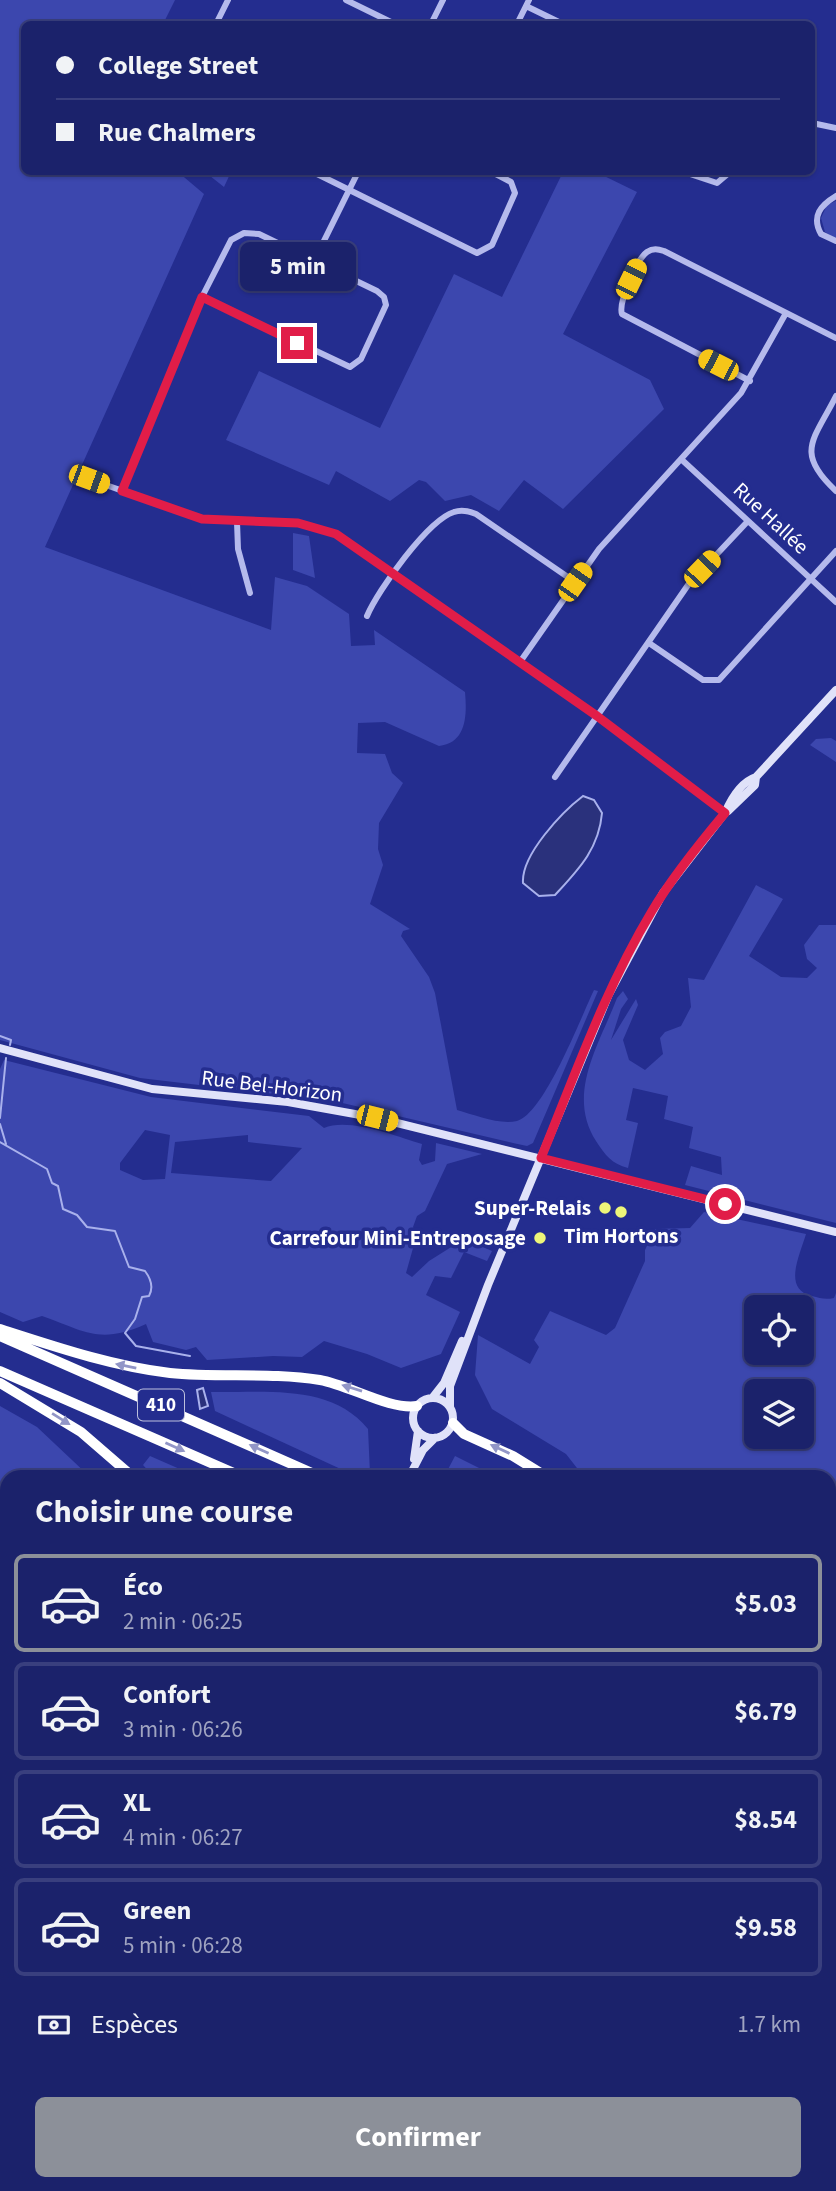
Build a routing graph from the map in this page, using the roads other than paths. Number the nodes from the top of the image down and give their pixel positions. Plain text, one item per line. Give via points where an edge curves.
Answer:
1 (228, 0) edge
2 (346, 0) edge
3 (443, 0) edge
4 (528, 3) edge
5 (218, 21) edge
6 (389, 21) edge
7 (432, 21) edge
8 (519, 21) edge
9 (558, 21) edge
10 (815, 124) edge
11 (836, 128) edge
12 (319, 175) edge
13 (356, 175) edge
14 (498, 175) edge
15 (693, 175) edge
16 (726, 175) edge
17 (349, 190) junction
18 (836, 196) edge
19 (836, 241) edge
20 (314, 261) junction
21 (202, 297) junction
22 (786, 313) junction
23 (836, 338) edge
24 (750, 381) junction
25 (836, 396) edge
26 (681, 459) junction
27 (89, 479) dead end
28 (122, 491) junction
29 (836, 492) edge
30 (748, 521) junction
31 (237, 522) junction
32 (836, 551) edge
33 (393, 573) junction
34 (811, 579) junction
35 (575, 582) junction
36 (250, 593) dead end
37 (836, 602) edge
38 (368, 616) dead end
39 (649, 643) junction
40 (520, 662) junction
41 (836, 690) edge
42 (597, 716) junction
43 (555, 777) dead end
44 (725, 813) junction
45 (0, 1048) edge
46 (541, 1158) junction
47 (836, 1232) edge
48 (488, 1285) junction
49 (0, 1329) edge
50 (0, 1336) edge
51 (0, 1371) edge
52 (0, 1383) edge
53 (433, 1397) junction
54 (417, 1406) junction
55 (450, 1406) junction
56 (453, 1423) junction
57 (418, 1431) junction
58 (435, 1438) junction
59 (125, 1470) edge
60 (227, 1470) edge
61 (305, 1470) edge
62 (411, 1470) edge
63 (413, 1470) edge
64 (536, 1470) edge

1 - 5 street
2 - 6 street
3 - 7 street
4 - 8 street
4 - 9 street
10 - 11 street
12 - 17 street
13 - 17 street
14 - 17 street via 511,182 516,193 492,245 477,253
15 - 16 street via 717,183
17 - 20 street
18 - 19 street via 821,207 816,220 821,234
20 - 21 street via 267,237 244,233 227,244
20 - 21 street via 377,291 386,301 386,310 355,366 345,366
21 - 28 street
22 - 23 street
22 - 24 street
22 - 24 street via 664,251 654,249 642,257 621,301 622,314
24 - 26 street
25 - 29 street via 810,453 815,470
26 - 30 street, Rue Hallée
26 - 35 street
27 - 28 street
28 - 31 street via 191,517
30 - 34 street, Rue Hallée
30 - 39 street via 688,584
31 - 33 street via 317,527 345,539
31 - 36 street via 238,549
32 - 34 street
33 - 35 street via 445,517 463,510 481,517
33 - 38 street
33 - 40 street
34 - 37 street, Rue Hallée
34 - 39 street via 719,680 703,680
35 - 40 street
39 - 42 street
40 - 42 street
41 - 44 street via 756,778 749,780
42 - 43 street
42 - 44 street
44 - 46 street via 663,893 639,933
45 - 46 street, Rue Bel-Horizon via 152,1089 314,1105
46 - 47 street, Rue Bel-Horizon
46 - 48 street
48 - 53 street
48 - 55 street via 450,1386
54 -> 49 highway via 399,1406 353,1388 309,1379 187,1374 124,1365
61 -> 50 highway, 410
51 -> 60 highway, 410
52 -> 59 highway via 81,1432
53 - 54 street
53 - 55 street
54 - 57 street via 413,1418
55 - 56 street
56 - 58 street via 446,1434
64 -> 56 highway via 464,1434
57 - 58 street
57 - 62 street
58 - 63 street

